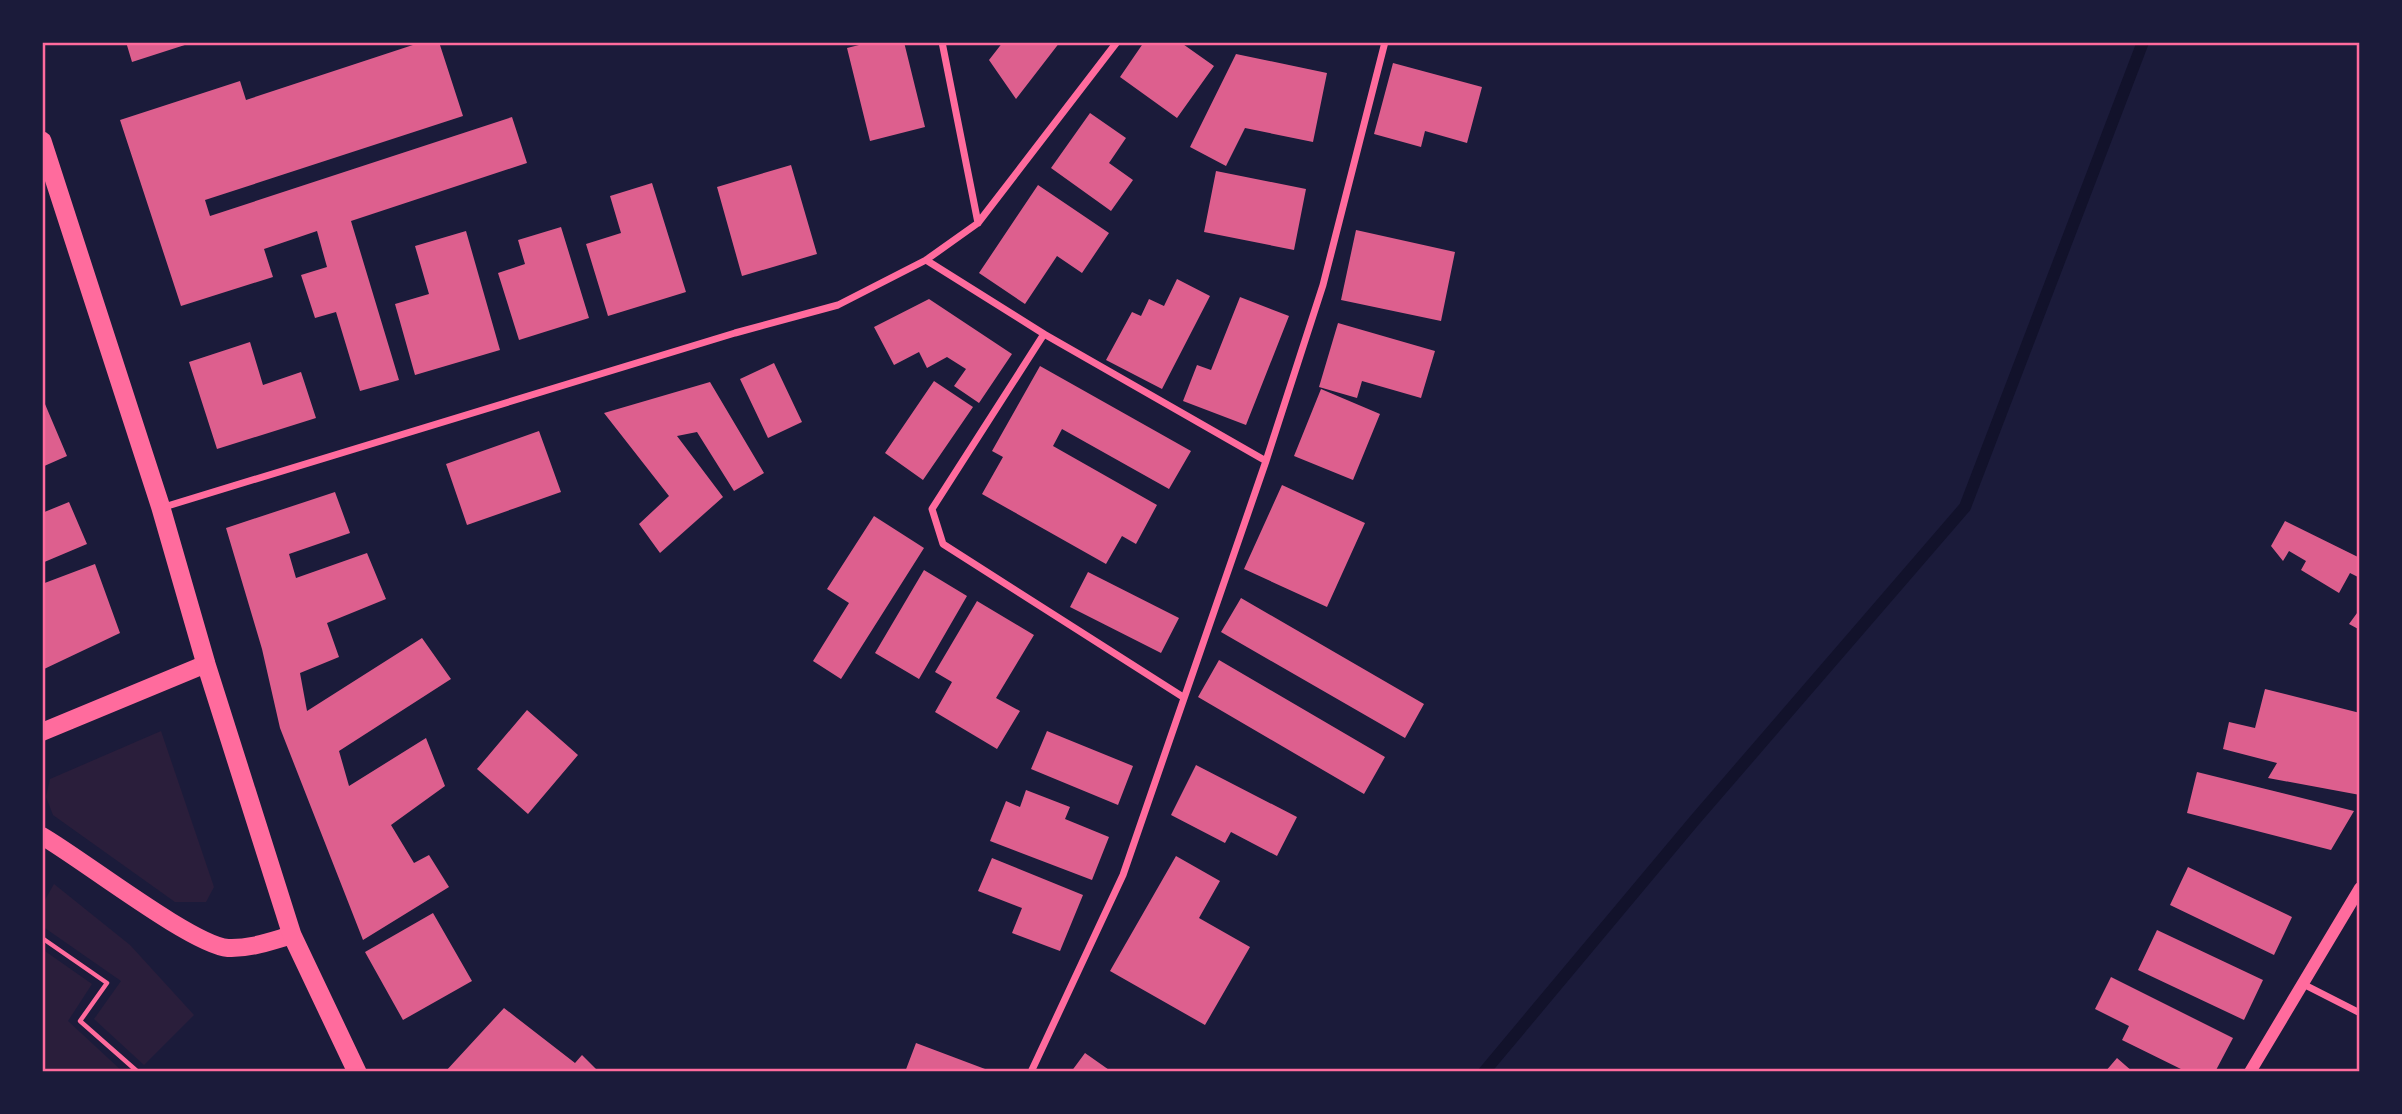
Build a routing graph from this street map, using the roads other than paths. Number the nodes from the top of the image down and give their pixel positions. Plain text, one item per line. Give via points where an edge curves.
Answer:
1 (942, 42) edge
2 (1117, 42) edge
3 (1385, 42) edge
4 (42, 141) edge
5 (978, 223) junction
6 (926, 260) junction
7 (1044, 334) junction
8 (1266, 461) junction
9 (161, 508) junction
10 (206, 664) junction
11 (1183, 697) junction
12 (42, 732) edge
13 (42, 836) edge
14 (2360, 888) edge
15 (292, 934) junction
16 (2303, 984) junction
17 (2360, 1013) edge
18 (357, 1072) edge
19 (1031, 1072) edge
20 (2250, 1072) edge

1 - 5 street
2 - 5 street
3 - 8 street via 1323,285
4 - 9 highway
5 - 6 street
6 - 7 street
6 - 9 street via 838,305
7 - 8 street
7 - 11 street via 932,509 943,544
8 - 11 street
9 - 10 highway
10 - 12 main road
10 - 15 highway
11 - 19 street via 1123,875
13 - 15 main road via 200,939 227,948 256,946
14 - 16 street
15 - 18 highway
16 - 17 street
16 - 20 street

